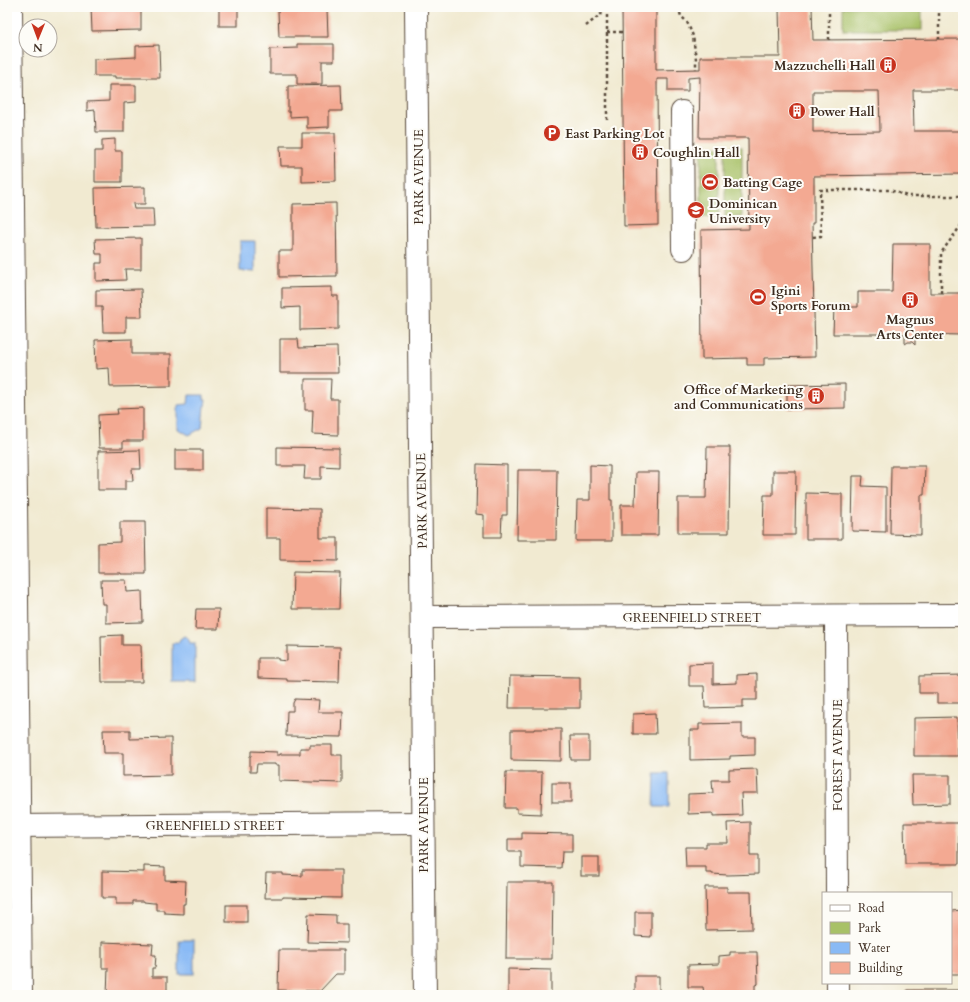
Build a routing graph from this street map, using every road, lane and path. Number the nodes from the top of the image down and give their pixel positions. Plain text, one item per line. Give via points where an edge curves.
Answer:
1 (11, 7) edge
2 (416, 7) edge
3 (610, 7) edge
4 (678, 7) edge
5 (829, 7) edge
6 (939, 7) edge
7 (607, 9) junction
8 (586, 26) dead end
9 (607, 32) junction
10 (622, 32) dead end
11 (939, 39) dead end
12 (829, 40) dead end
13 (696, 69) dead end
14 (682, 112) dead end
15 (607, 123) dead end
16 (962, 196) edge
17 (813, 237) dead end
18 (683, 249) dead end
19 (941, 293) dead end
20 (963, 615) edge
21 (836, 616) junction
22 (422, 618) junction
23 (423, 823) junction
24 (13, 826) edge
25 (837, 892) edge
26 (838, 984) edge
27 (21, 995) edge
28 (425, 995) edge
29 (838, 995) edge

1 - 24 street
2 - 22 street, PARK AVENUE
3 - 7 path
4 - 13 path via 693,36
5 - 12 path
6 - 11 path
7 - 8 path
7 - 9 path
9 - 10 path
9 - 15 path
14 - 18 street
16 - 17 path via 907,196 890,190 820,190 821,236
16 - 19 path via 962,224 941,253
20 - 21 street, GREENFIELD STREET
21 - 22 street, GREENFIELD STREET
21 - 25 street, FOREST AVENUE
22 - 23 street, PARK AVENUE
23 - 24 street, GREENFIELD STREET
23 - 28 street, PARK AVENUE
24 - 27 street
26 - 29 street

